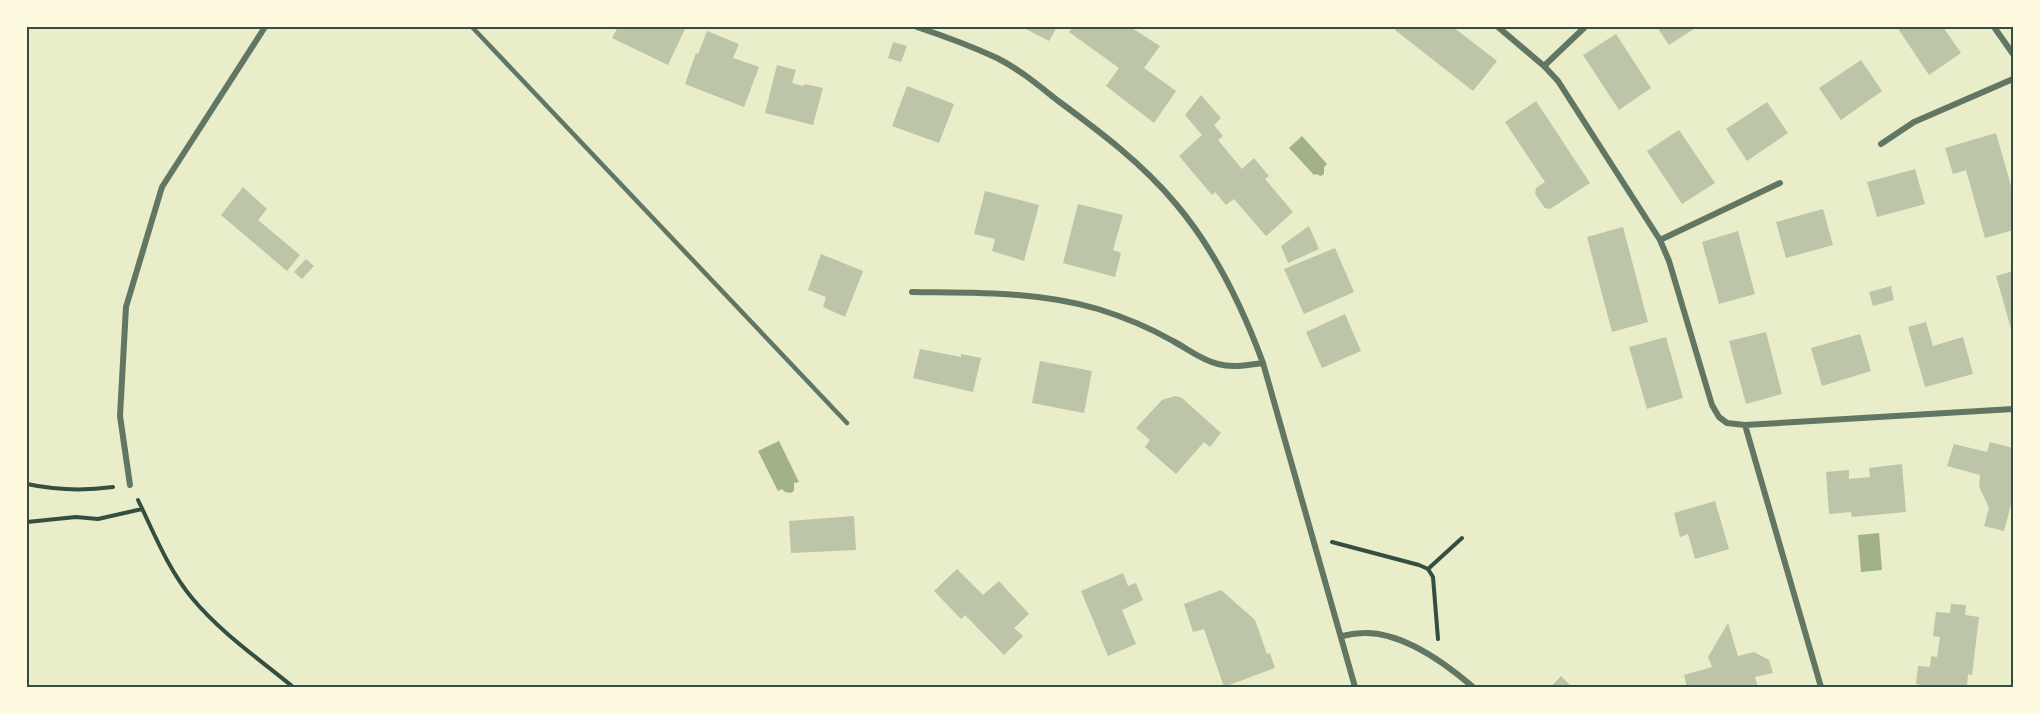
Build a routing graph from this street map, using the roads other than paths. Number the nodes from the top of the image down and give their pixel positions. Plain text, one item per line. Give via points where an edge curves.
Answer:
1 (265, 27) edge
2 (472, 27) edge
3 (917, 27) edge
4 (1498, 27) edge
5 (1585, 27) edge
6 (1995, 27) edge
7 (2013, 54) edge
8 (1544, 66) junction
9 (2013, 79) edge
10 (1881, 144) dead end
11 (1780, 183) dead end
12 (1660, 240) junction
13 (912, 292) dead end
14 (1263, 363) junction
15 (2013, 409) edge
16 (847, 423) dead end
17 (1745, 425) junction
18 (130, 485) road end
19 (1341, 636) junction
20 (1355, 687) edge
21 (1473, 687) edge
22 (1821, 687) edge

1 - 18 street via 162,187 126,307 120,416
2 - 16 lane
3 - 14 street via 999,59 1098,130 1152,179 1176,203 1217,262
4 - 8 street
5 - 8 street
6 - 7 street
8 - 12 street via 1558,81
9 - 10 street via 1914,122
11 - 12 street
12 - 17 street via 1712,405 1727,423
13 - 14 street via 999,293 1061,300 1143,326 1206,361 1232,366
14 - 19 street
15 - 17 street
17 - 22 street
19 - 20 street
19 - 21 street via 1365,632 1404,640 1450,667

